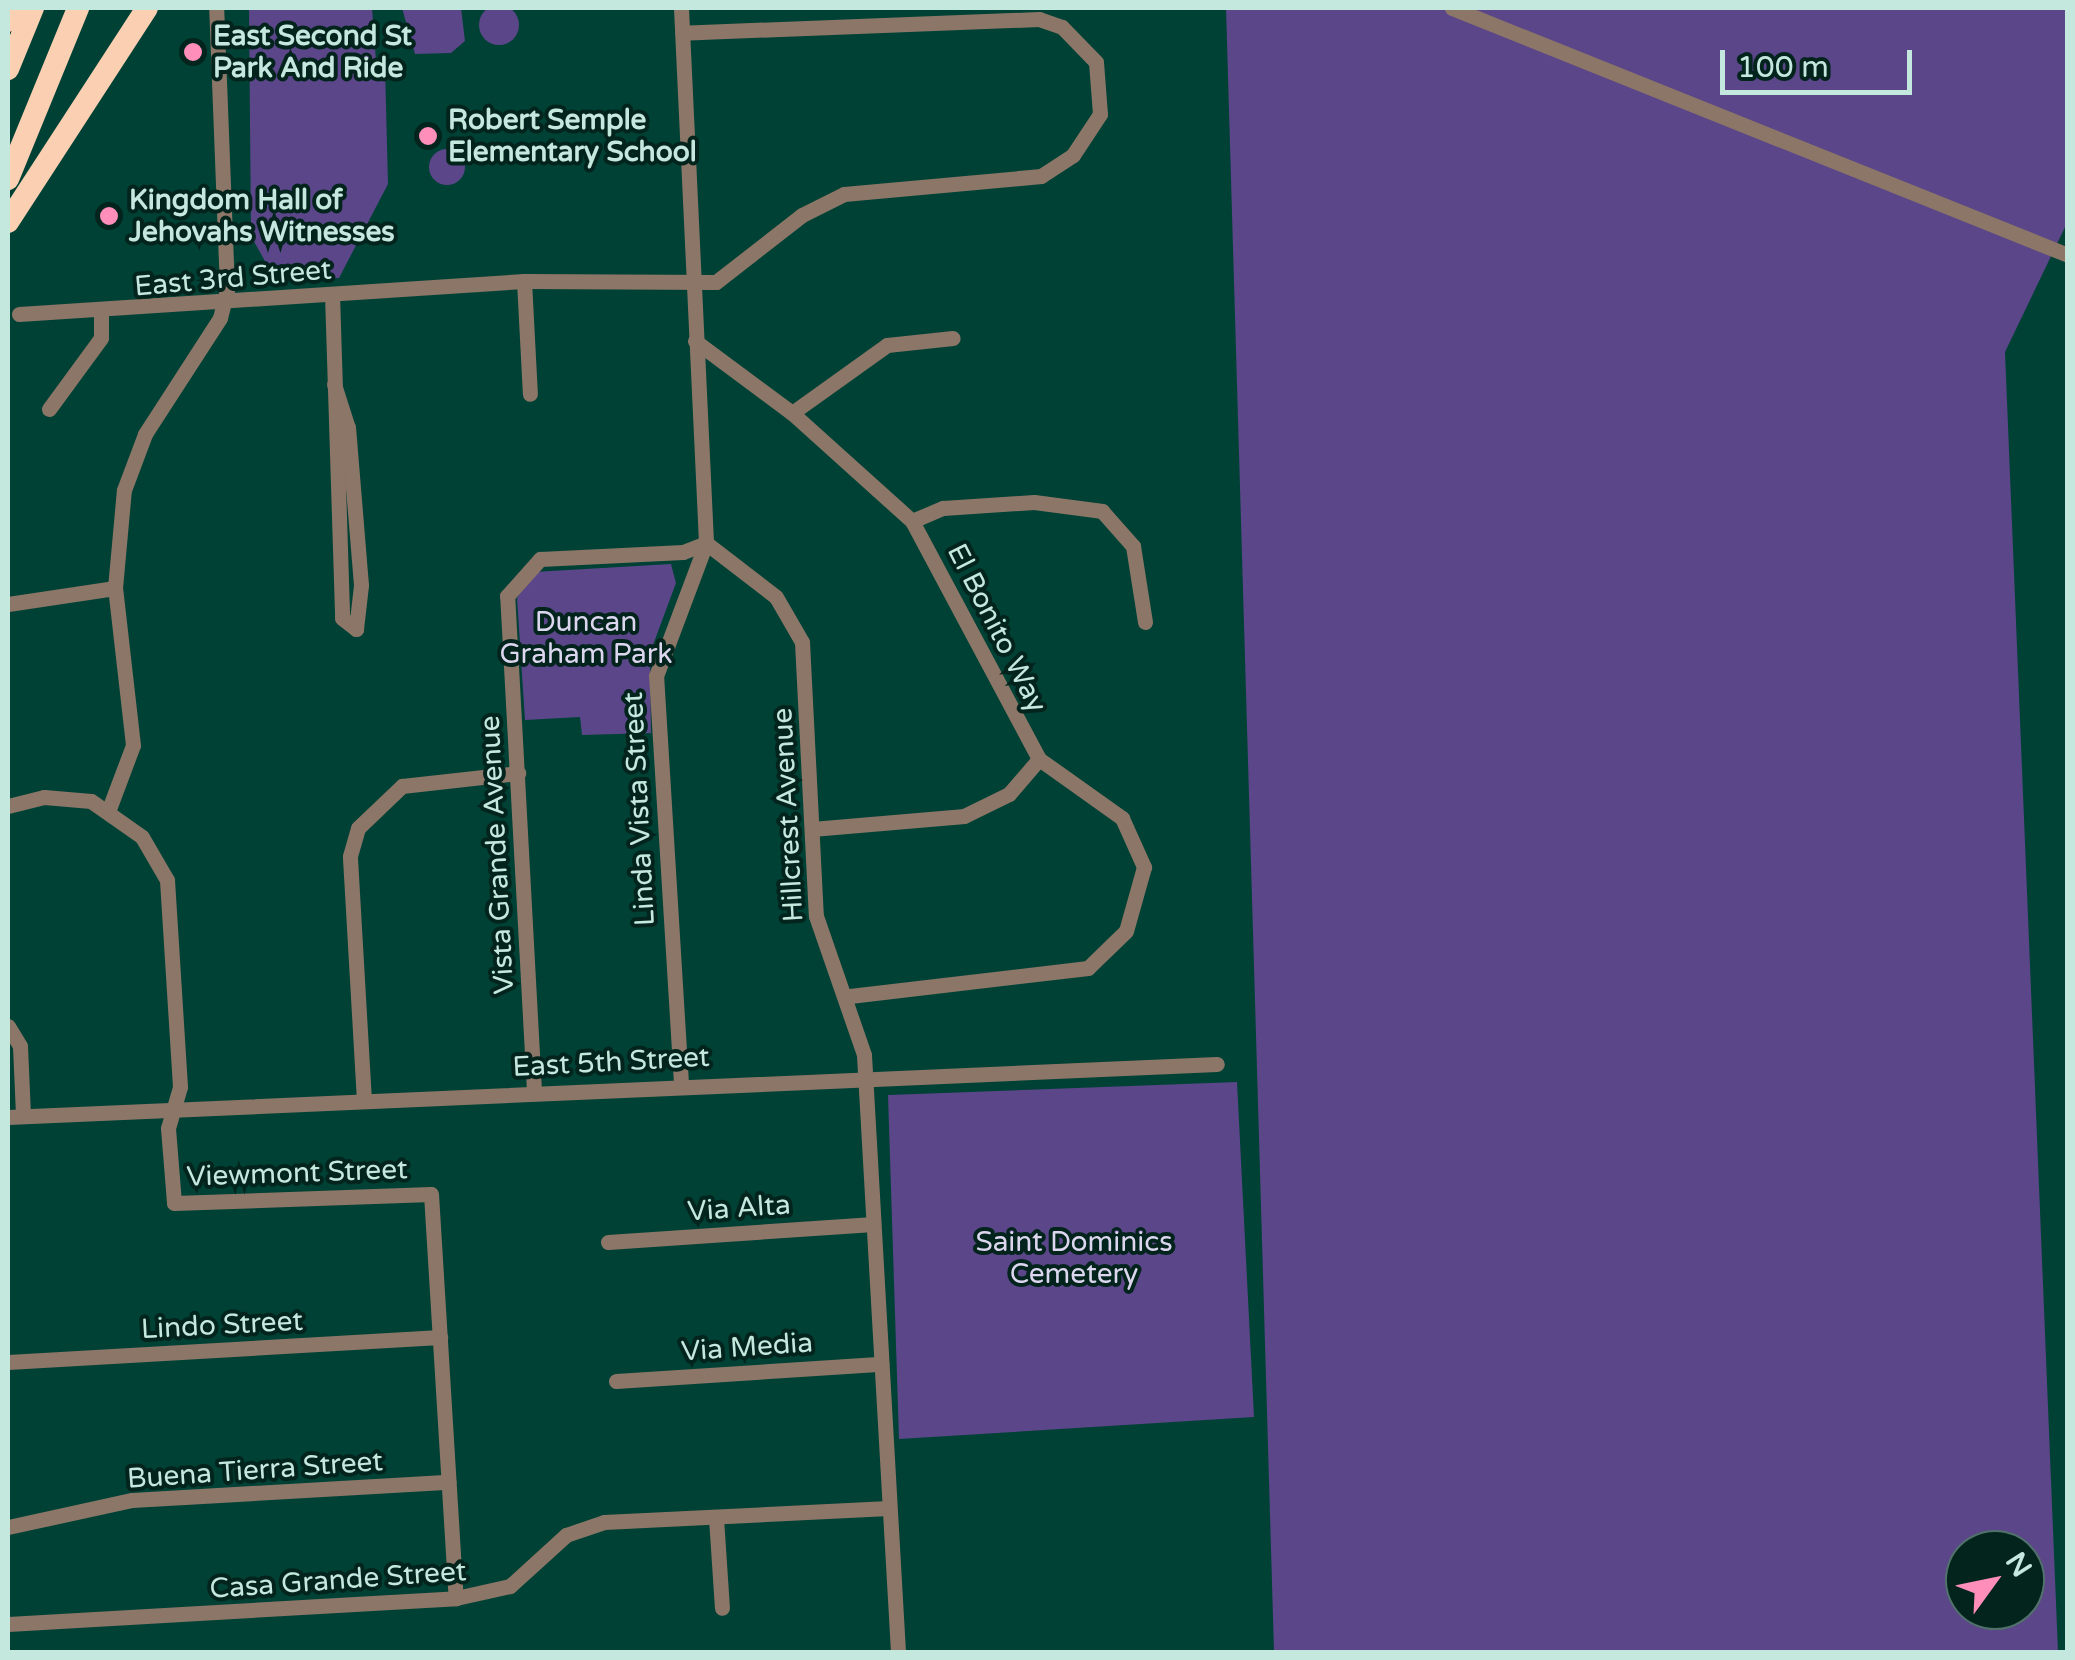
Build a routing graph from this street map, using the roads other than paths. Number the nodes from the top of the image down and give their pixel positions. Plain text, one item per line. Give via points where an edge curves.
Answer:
1 (14, 8) edge
2 (33, 8) edge
3 (78, 8) edge
4 (147, 8) edge
5 (216, 8) edge
6 (681, 8) edge
7 (1452, 8) edge
8 (8, 21) edge
9 (682, 33) junction
10 (8, 69) edge
11 (8, 179) edge
12 (8, 222) edge
13 (2068, 255) edge
14 (524, 281) junction
15 (691, 282) junction
16 (332, 294) junction
17 (224, 305) junction
18 (19, 314) dead end
19 (101, 314) junction
20 (953, 338) dead end
21 (696, 341) junction
22 (334, 384) junction
23 (530, 394) dead end
24 (49, 409) dead end
25 (792, 413) junction
26 (912, 522) junction
27 (706, 543) junction
28 (116, 588) junction
29 (8, 604) edge
30 (1145, 622) dead end
31 (1039, 759) junction
32 (518, 773) junction
33 (8, 806) edge
34 (109, 809) junction
35 (812, 828) junction
36 (848, 996) junction
37 (8, 1026) edge
38 (1217, 1064) dead end
39 (866, 1080) junction
40 (681, 1083) junction
41 (534, 1091) junction
42 (364, 1101) junction
43 (173, 1110) junction
44 (15, 1116) edge
45 (873, 1224) junction
46 (608, 1242) dead end
47 (440, 1336) junction
48 (8, 1362) edge
49 (881, 1364) junction
50 (616, 1380) dead end
51 (448, 1482) junction
52 (889, 1508) junction
53 (716, 1518) junction
54 (8, 1527) edge
55 (456, 1598) junction
56 (722, 1608) dead end
57 (8, 1624) edge
58 (898, 1652) edge

1 - 8 highway
2 - 10 highway
3 - 11 highway
4 - 12 highway
5 - 17 street
6 - 9 street
7 - 13 street
9 - 15 street
9 - 15 street, East 3rd Street via 1039,19 1080,41 1102,87 1092,134 1041,176 844,194 802,214 723,279
14 - 15 street, East 3rd Street
14 - 16 street, East 3rd Street
14 - 23 street
15 - 21 street
16 - 17 street, East 3rd Street
16 - 22 street
17 - 19 street, East 3rd Street
17 - 28 street via 132,464
18 - 19 street, East 3rd Street
19 - 24 street via 100,338
20 - 25 street via 887,345
21 - 25 street, El Bonito Way
21 - 27 street
22 - 22 street via 342,618 356,629 362,585 348,428
25 - 26 street, El Bonito Way
26 - 30 street via 943,508 1034,502 1102,511 1133,546
26 - 31 street, El Bonito Way
27 - 32 street, Vista Grande Avenue via 540,560 521,571 507,596
27 - 35 street, Hillcrest Avenue via 795,623
27 - 40 street, Linda Vista Street via 656,676
28 - 29 street
28 - 34 street via 133,745
31 - 35 street via 1009,794 964,816
31 - 36 street, El Bonito Way via 1122,818 1144,867 1126,931 1070,974
32 - 41 street, Vista Grande Avenue
32 - 42 street via 402,786 358,828 350,856
33 - 34 street via 71,797
34 - 43 street, Viewmont Street via 142,837 167,880 180,1087
35 - 36 street, Hillcrest Avenue via 819,932
36 - 39 street, Hillcrest Avenue
37 - 44 street via 20,1046
38 - 39 street, East 5th Street
39 - 40 street, East 5th Street
39 - 45 street, Hillcrest Avenue
40 - 41 street, East 5th Street
41 - 42 street, East 5th Street
42 - 43 street, East 5th Street
43 - 44 street, East 5th Street
43 - 47 street, Viewmont Street via 174,1203 431,1194
45 - 46 street, Via Alta
45 - 49 street, Hillcrest Avenue
47 - 48 street, Lindo Street
47 - 51 street, Viewmont Street
49 - 50 street, Via Media
49 - 52 street, Hillcrest Avenue
51 - 54 street, Buena Tierra Street via 132,1500
51 - 55 street, Viewmont Street
52 - 53 street, Casa Grande Street
52 - 58 street, Hillcrest Avenue
53 - 55 street, Casa Grande Street via 604,1522 566,1535 510,1586
53 - 56 street
55 - 57 street, Casa Grande Street

